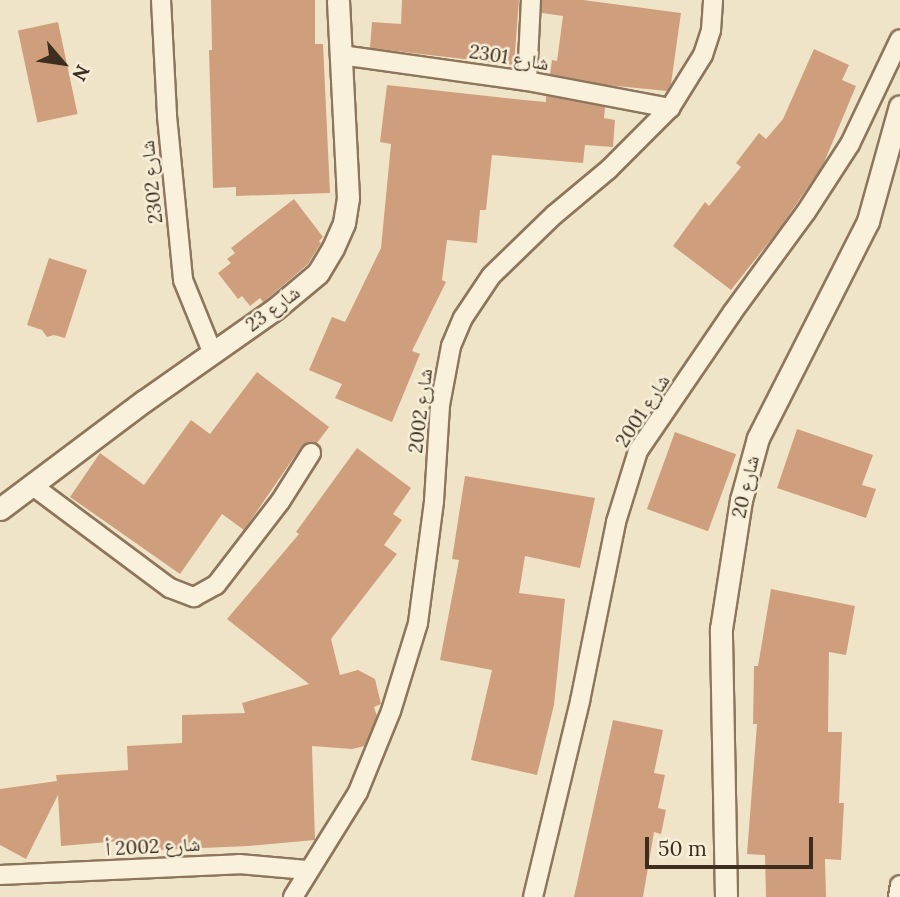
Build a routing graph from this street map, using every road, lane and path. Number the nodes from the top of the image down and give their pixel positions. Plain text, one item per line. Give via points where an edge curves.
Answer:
1 (161, 0) edge
2 (338, 0) edge
3 (531, 0) edge
4 (713, 0) edge
5 (900, 39) edge
6 (341, 55) junction
7 (527, 81) junction
8 (900, 106) edge
9 (670, 108) junction
10 (213, 354) junction
11 (311, 453) dead end
12 (33, 486) junction
13 (0, 509) edge
14 (307, 870) junction
15 (0, 875) edge
16 (900, 885) edge
17 (293, 897) edge
18 (533, 897) edge
19 (726, 897) edge
20 (898, 897) edge

1 - 10 street, شارع 2302 via 183,280
2 - 6 street, شارع 23
3 - 7 street
4 - 9 street, شارع 2002 via 711,30 702,55
5 - 18 street, شارع 2001 via 850,144 638,452 615,522 577,714
6 - 7 street, شارع 2301
6 - 10 street, شارع 23 via 348,198 344,223 318,273
7 - 9 street, شارع 2301
8 - 19 street, شارع 20 via 868,221 758,439 741,500 721,629
9 - 14 street, شارع 2002 via 491,276 463,318 440,405 434,501 418,623 391,711 358,792
10 - 12 street, شارع 23
11 - 12 street via 216,585 194,597 170,588
12 - 13 street, شارع 23
14 - 15 street, شارع 2002 أ via 239,864
14 - 17 street, شارع 2002
16 - 20 street

